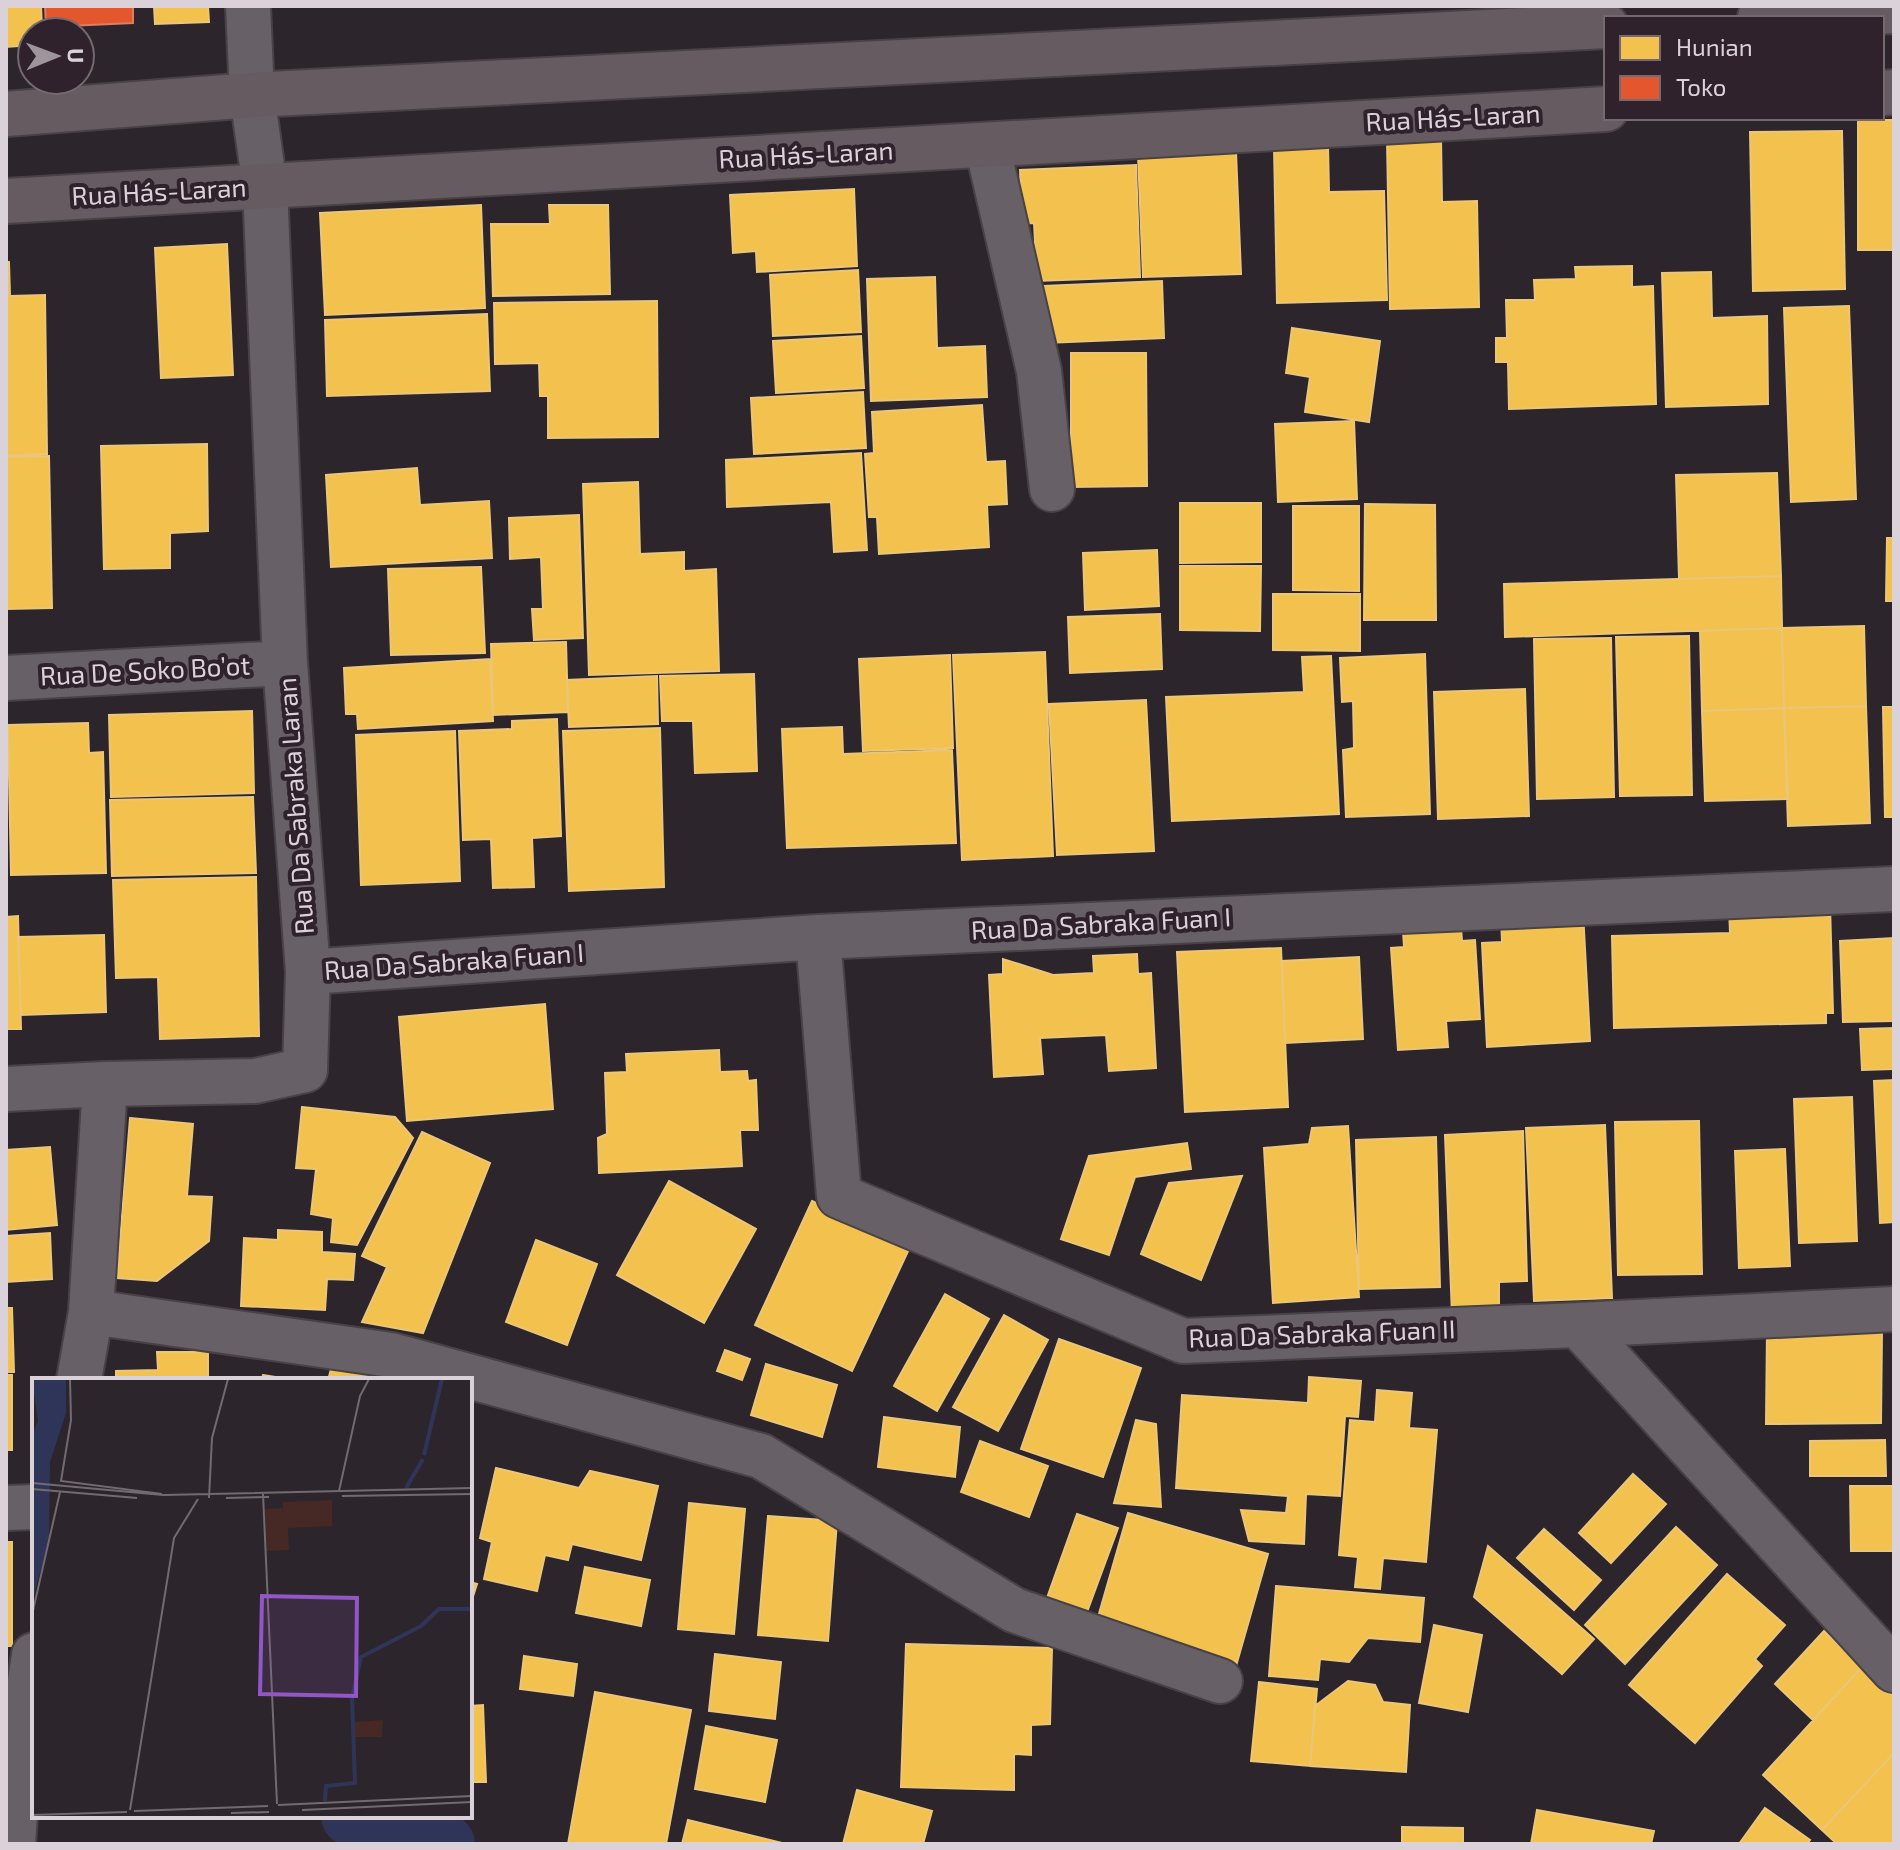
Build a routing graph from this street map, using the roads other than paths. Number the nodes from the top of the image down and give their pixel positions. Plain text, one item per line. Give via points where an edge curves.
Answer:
1 (248, 6) edge
2 (1894, 11) edge
3 (1798, 16) edge
4 (1604, 26) edge
5 (252, 95) junction
6 (1604, 109) edge
7 (6, 114) edge
8 (987, 145) junction
9 (265, 187) junction
10 (6, 201) edge
11 (1052, 489) dead end
12 (285, 663) junction
13 (6, 678) edge
14 (1894, 889) edge
15 (818, 937) junction
16 (308, 972) junction
17 (105, 1084) junction
18 (6, 1089) edge
19 (1894, 1309) edge
20 (91, 1312) junction
21 (1578, 1325) junction
22 (79, 1378) edge
23 (32, 1507) edge
24 (6, 1508) edge
25 (32, 1668) edge
26 (1894, 1670) edge
27 (1220, 1681) dead end
28 (14, 1831) edge

1 - 5 street, Rua Da Sabraka Laran
2 - 3 main road
4 - 5 main road
5 - 7 main road
5 - 9 street, Rua Da Sabraka Laran
6 - 8 main road, Rua Hás-Laran
8 - 9 main road, Rua Hás-Laran
8 - 11 street via 1039,371
9 - 10 main road, Rua Hás-Laran
9 - 12 street, Rua Da Sabraka Laran
12 - 13 street, Rua De Soko Bo’ot
12 - 16 street, Rua Da Sabraka Laran
14 - 15 street, Rua Da Sabraka Fuan I
15 - 16 street, Rua Da Sabraka Fuan I
15 - 21 street, Rua Da Sabraka Fuan II via 839,1196 1183,1341
16 - 17 street, Rua Da Sabraka Laran via 305,1070 255,1081
17 - 18 street
17 - 20 street
19 - 21 street
20 - 22 street
20 - 27 street via 391,1355 761,1456 1014,1610
21 - 26 street
23 - 24 street
25 - 28 street

